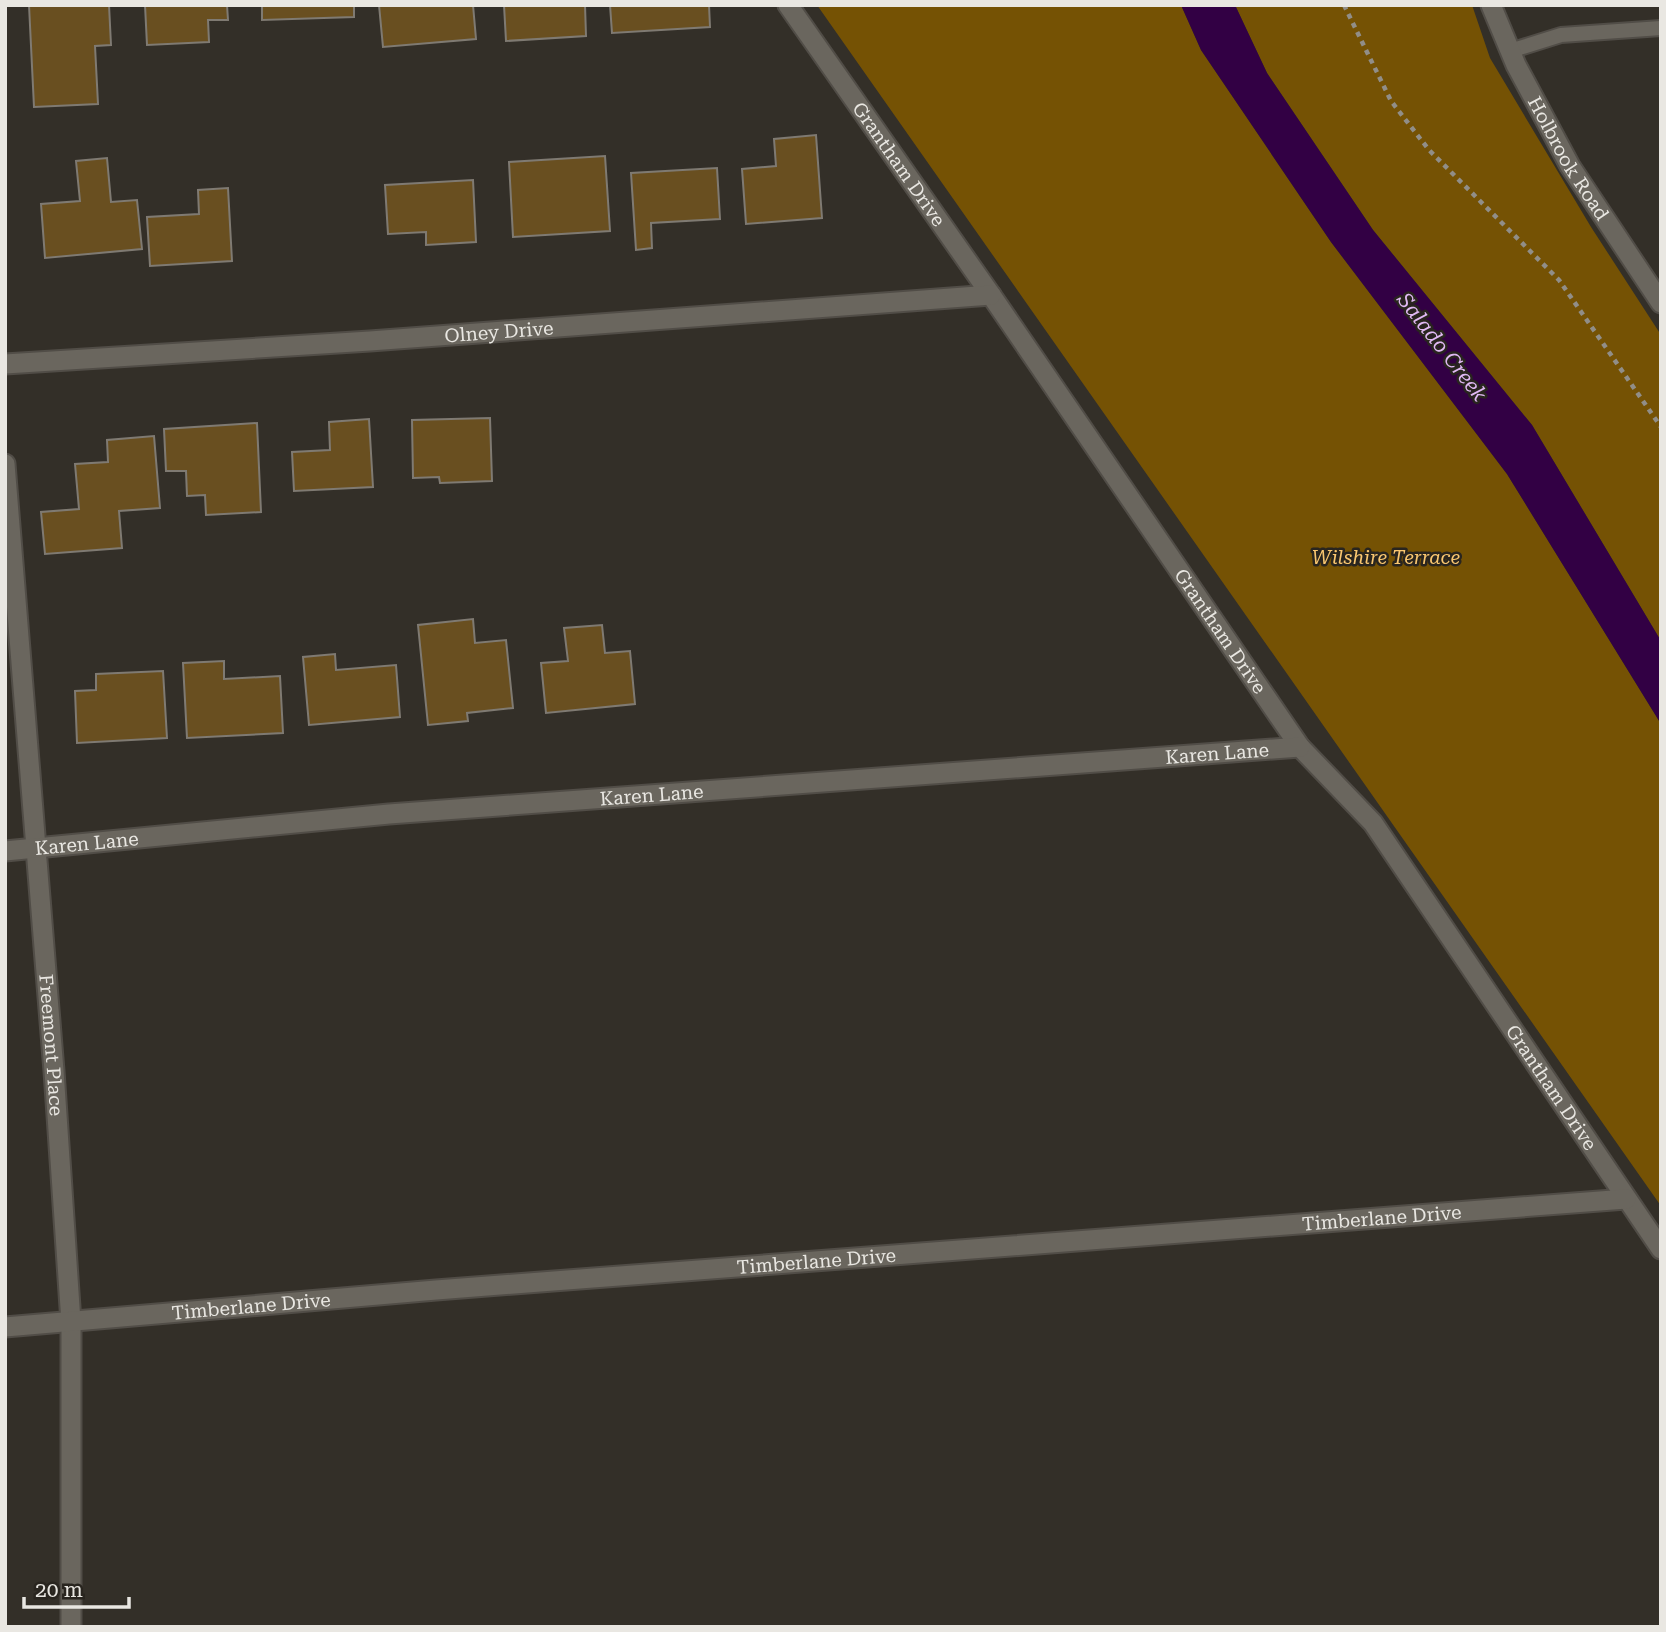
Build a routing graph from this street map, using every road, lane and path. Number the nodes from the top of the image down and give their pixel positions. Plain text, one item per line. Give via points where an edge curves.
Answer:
1 (788, 5) edge
2 (1345, 5) edge
3 (1491, 5) edge
4 (1661, 28) edge
5 (1510, 51) junction
6 (991, 295) junction
7 (1661, 303) edge
8 (5, 364) edge
9 (1661, 427) edge
10 (5, 464) edge
11 (1300, 747) junction
12 (36, 849) junction
13 (5, 851) edge
14 (1626, 1199) junction
15 (1661, 1248) edge
16 (71, 1322) junction
17 (5, 1327) edge
18 (71, 1627) edge

1 - 6 street, Grantham Drive
2 - 9 path via 1391,101 1429,149 1559,280
3 - 5 street, Holbrook Road
4 - 5 lane via 1561,35
5 - 7 street, Holbrook Road via 1570,166
6 - 8 street, Olney Drive
6 - 11 street, Grantham Drive
10 - 12 street, Freemont Place
11 - 12 street, Karen Lane via 389,814
11 - 14 street, Grantham Drive via 1373,823
12 - 13 street, Karen Lane
12 - 16 street, Freemont Place
14 - 15 street, Grantham Drive
14 - 16 street, Timberlane Drive
16 - 17 street, Timberlane Drive
16 - 18 street, Freemont Place

